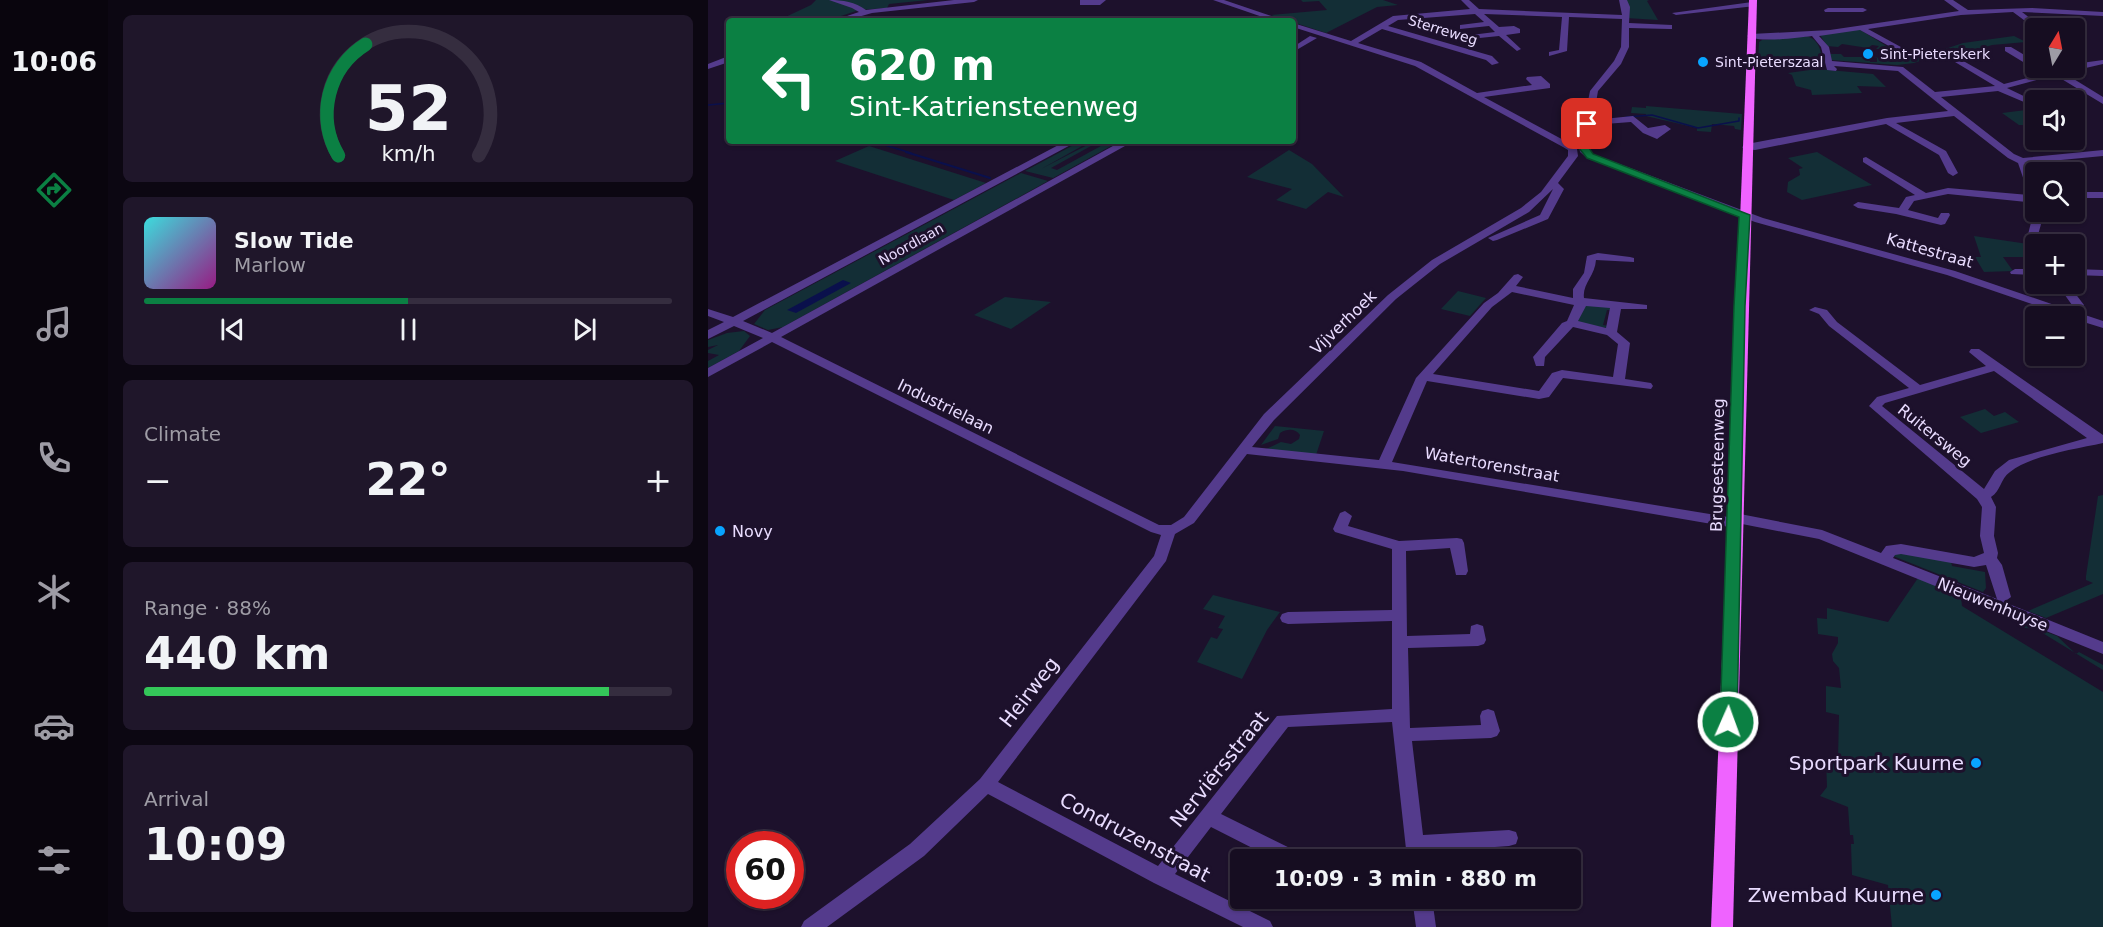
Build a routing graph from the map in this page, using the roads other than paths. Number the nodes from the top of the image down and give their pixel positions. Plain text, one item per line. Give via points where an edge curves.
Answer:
1 (833, 0) edge
2 (974, 0) edge
3 (1084, 0) edge
4 (1102, 0) edge
5 (1217, 0) edge
6 (1465, 0) edge
7 (1623, 0) edge
8 (1858, 0) edge
9 (1948, 0) edge
10 (1973, 0) edge
11 (2029, 0) edge
12 (1752, 2) edge
13 (1475, 10) junction
14 (1828, 10) dead end
15 (1863, 10) junction
16 (2015, 10) junction
17 (2041, 10) junction
18 (1991, 11) junction
19 (864, 12) junction
20 (1676, 13) dead end
21 (1967, 13) junction
22 (1566, 14) junction
23 (1872, 14) dead end
24 (2103, 14) edge
25 (845, 18) edge
26 (1273, 18) edge
27 (2026, 18) edge
28 (1624, 21) junction
29 (1296, 26) edge
30 (1381, 26) junction
31 (1463, 27) dead end
32 (1669, 27) dead end
33 (1859, 27) junction
34 (1497, 30) junction
35 (1813, 33) junction
36 (1751, 36) junction
37 (1313, 38) dead end
38 (1463, 38) dead end
39 (1296, 44) edge
40 (1352, 44) junction
41 (1517, 49) dead end
42 (2008, 49) dead end
43 (1552, 54) dead end
44 (1907, 54) dead end
45 (2025, 59) edge
46 (726, 60) edge
47 (1958, 60) dead end
48 (2103, 62) edge
49 (1495, 63) dead end
50 (2085, 65) edge
51 (708, 66) edge
52 (2033, 78) edge
53 (2064, 78) edge
54 (1538, 87) dead end
55 (2001, 87) junction
56 (1477, 95) junction
57 (1934, 95) junction
58 (2025, 99) edge
59 (2103, 101) edge
60 (1956, 112) junction
61 (1887, 121) junction
62 (1587, 123) junction
63 (1646, 131) dead end
64 (1067, 144) edge
65 (1124, 144) edge
66 (1747, 145) junction
67 (1584, 146) junction
68 (1572, 152) junction
69 (2103, 153) edge
70 (1590, 156) junction
71 (1866, 160) dead end
72 (2022, 161) junction
73 (2025, 170) edge
74 (1953, 173) dead end
75 (1553, 184) junction
76 (2085, 195) edge
77 (2103, 195) edge
78 (1924, 196) junction
79 (2025, 196) edge
80 (1858, 205) dead end
81 (1902, 212) junction
82 (1745, 215) junction
83 (1945, 215) dead end
84 (1482, 237) junction
85 (1630, 260) dead end
86 (2015, 272) dead end
87 (2025, 272) edge
88 (2085, 272) edge
89 (2103, 273) edge
90 (1579, 301) junction
91 (1616, 305) junction
92 (2049, 306) edge
93 (1643, 307) dead end
94 (1815, 309) dead end
95 (708, 312) edge
96 (2085, 319) edge
97 (734, 320) junction
98 (1572, 323) junction
99 (2103, 325) edge
100 (1611, 333) junction
101 (708, 334) edge
102 (773, 338) junction
103 (1975, 352) dead end
104 (1540, 363) dead end
105 (1995, 366) junction
106 (708, 373) edge
107 (1426, 377) junction
108 (1618, 382) junction
109 (1647, 386) dead end
110 (1917, 389) junction
111 (2100, 439) edge
112 (1242, 449) junction
113 (1384, 464) junction
114 (1983, 496) junction
115 (1345, 516) dead end
116 (1735, 521) junction
117 (1169, 531) junction
118 (1399, 546) junction
119 (1989, 559) junction
120 (1883, 560) junction
121 (1461, 571) dead end
122 (2003, 597) dead end
123 (1400, 615) junction
124 (1288, 618) dead end
125 (1478, 641) dead end
126 (1400, 642) junction
127 (2103, 648) edge
128 (1400, 715) junction
129 (1488, 716) dead end
130 (1402, 735) junction
131 (986, 784) junction
132 (1208, 817) junction
133 (1509, 838) dead end
134 (1273, 849) edge
135 (1416, 849) edge
136 (1442, 849) edge
137 (1161, 877) junction
138 (1424, 909) edge
139 (811, 927) edge
140 (1263, 927) edge
141 (1426, 927) edge
142 (1722, 927) edge

1 - 19 street
2 - 19 street
3 - 4 street via 1082,3 1088,4
5 - 26 street
6 - 13 street
7 - 28 street
8 - 15 street
9 - 21 street
10 - 18 street
11 - 17 street
12 - 20 street, Brugsesteenweg
12 - 36 main road, Brugsesteenweg
13 - 22 street
13 - 30 street via 1396,18
13 - 34 street
14 - 15 street
15 - 23 street
16 - 17 street
16 - 18 street
16 - 27 street
17 - 24 street
18 - 21 street
19 - 25 street
21 - 33 street
22 - 28 street
22 - 43 street via 1563,51
28 - 32 street
28 - 62 street via 1626,39 1622,56 1594,90
29 - 40 street
30 - 40 street
30 - 49 street, Sterreweg
31 - 34 street
33 - 35 street
33 - 44 street
34 - 38 street
34 - 41 street
35 - 36 street
35 - 57 street via 1824,47 1830,68 1908,75
36 - 66 main road, Brugsesteenweg
37 - 39 street
40 - 56 street via 1418,64
42 - 45 street
46 - 51 street
47 - 55 street
48 - 50 street
52 - 55 street
53 - 59 street
54 - 56 street
55 - 57 street
55 - 58 street
56 - 68 street
57 - 60 street
60 - 61 street
60 - 72 street
61 - 66 street
61 - 74 street via 1943,153
62 - 63 street via 1633,120
62 - 67 street
64 - 97 street, Noordlaan
65 - 102 street, Noordlaan
66 - 82 main road, Brugsesteenweg
67 - 68 street
67 - 70 street
68 - 70 street
68 - 75 street, Vijverhoek
69 - 72 street
70 - 82 street, Kattestraat
71 - 78 street
72 - 73 street
75 - 84 street, Vijverhoek via 1525,210
75 - 84 street, Vijverhoek via 1559,189 1544,217 1494,238
76 - 77 street
78 - 79 street via 1948,191
78 - 81 street via 1910,200
80 - 81 street via 1874,208 1883,204
81 - 83 street via 1941,222
82 - 92 street, Kattestraat via 1953,273
82 - 116 main road, Brugsesteenweg via 1739,306
84 - 112 street, Vijverhoek via 1411,280 1269,417
85 - 90 street via 1591,258 1588,275 1578,287
86 - 87 street
88 - 89 street
90 - 91 street
90 - 98 street
90 - 107 street via 1562,301 1514,282 1500,300 1488,305
91 - 93 street
91 - 100 street
94 - 110 street, Ruitersweg
95 - 97 street, Industrielaan
96 - 99 street, Kattestraat
97 - 101 street, Noordlaan
97 - 102 street, Industrielaan
98 - 100 street
98 - 104 street via 1539,357
100 - 108 street via 1625,346
102 - 106 street, Noordlaan
102 - 117 street, Industrielaan via 1156,529
103 - 105 street
105 - 110 street, Ruitersweg
105 - 111 street
107 - 108 street via 1539,395 1545,394 1556,376 1562,374
107 - 113 street via 1420,381
108 - 109 street
110 - 114 street, Ruitersweg via 1881,400 1876,403 1877,409
111 - 114 street via 2001,470 1994,478 1992,490
112 - 113 street, Watertorenstraat
112 - 117 street via 1189,520
113 - 116 street, Watertorenstraat
114 - 119 street via 1989,507
115 - 118 street via 1340,529
116 - 120 street, Nieuwenhuyse via 1822,535
116 - 142 main road, Brugsesteenweg
117 - 131 street, Heirweg via 1161,557
118 - 121 street via 1456,539
118 - 123 street
119 - 120 street, Nieuwenhuyse via 1974,562 1900,549 1891,550
119 - 122 street via 1995,565
120 - 127 street, Nieuwenhuyse
123 - 124 street
123 - 126 street
125 - 126 street
126 - 128 street
128 - 130 street
128 - 132 street, Nerviërsstraat via 1283,721
129 - 130 street via 1491,731
130 - 135 street
131 - 137 street, Condruzenstraat
131 - 139 street, Heirweg via 917,850
132 - 134 street
132 - 137 street, Nerviërsstraat
133 - 136 street
137 - 140 street, Condruzenstraat
138 - 141 street

